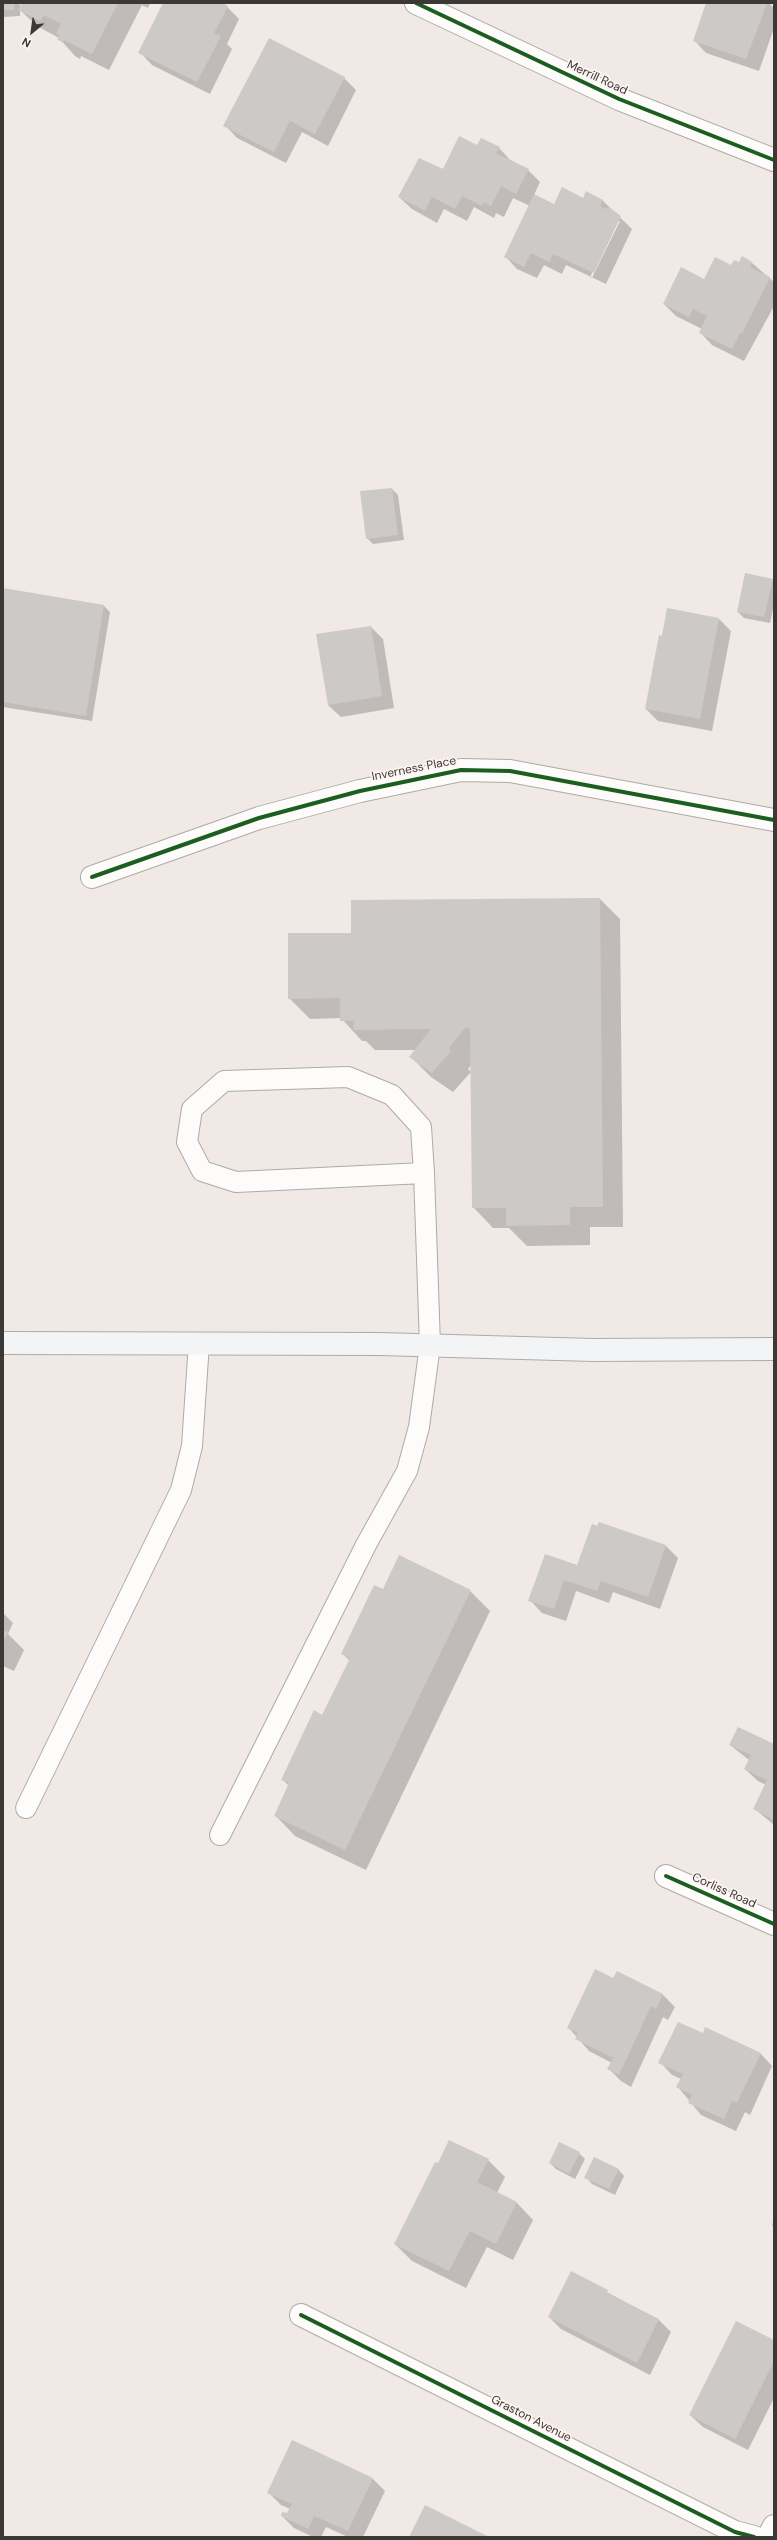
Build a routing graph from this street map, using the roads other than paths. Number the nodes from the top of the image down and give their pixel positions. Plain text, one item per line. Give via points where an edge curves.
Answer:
1 (416, 3) edge
2 (774, 160) edge
3 (774, 820) edge
4 (92, 877) dead end
5 (424, 1173) junction
6 (3, 1343) edge
7 (199, 1343) junction
8 (430, 1345) junction
9 (774, 1349) edge
10 (26, 1808) dead end
11 (220, 1835) dead end
12 (666, 1876) dead end
13 (774, 1924) edge
14 (301, 2315) dead end
15 (774, 2526) edge
16 (754, 2537) edge
17 (768, 2537) edge

1 - 2 street, Merrill Road via 619,99
3 - 4 street, Inverness Place via 510,771 461,770 360,790 259,818
5 - 5 lane via 421,1127 392,1095 348,1077 224,1081 192,1109 187,1142 202,1171 236,1182
5 - 8 lane
6 - 7 main road
7 - 8 main road
7 - 10 lane via 192,1446 180,1490
8 - 9 main road via 594,1350
8 - 11 lane via 419,1427 407,1471 367,1543
12 - 13 street, Corliss Road
14 - 16 street, Graston Avenue via 728,2528
15 - 17 street

